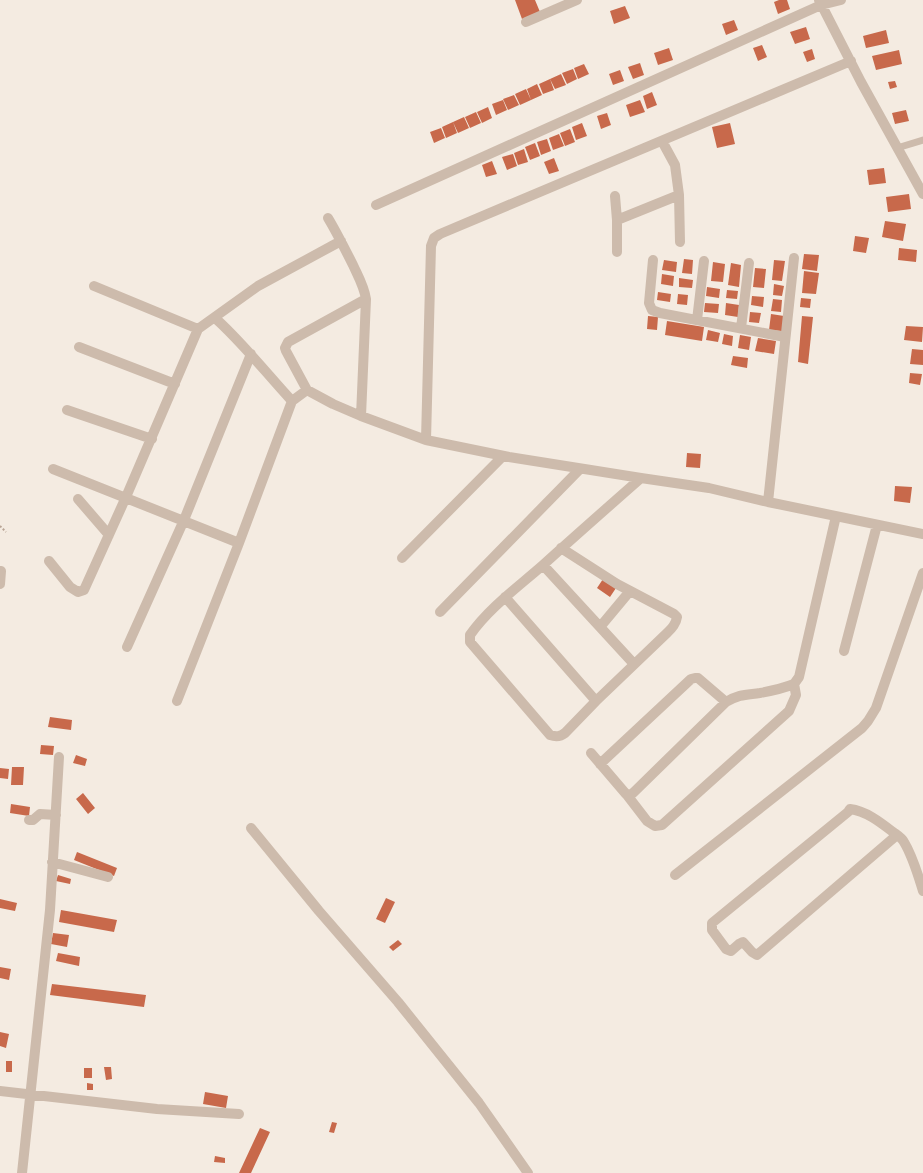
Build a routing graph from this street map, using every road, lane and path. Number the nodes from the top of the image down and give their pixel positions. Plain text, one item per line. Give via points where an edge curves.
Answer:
1 (577, 0) edge
2 (841, 0) edge
3 (820, 2) edge
4 (526, 22) dead end
5 (851, 61) junction
6 (923, 140) edge
7 (662, 141) junction
8 (897, 148) junction
9 (923, 194) edge
10 (679, 195) junction
11 (615, 196) dead end
12 (376, 205) dead end
13 (328, 218) dead end
14 (617, 220) junction
15 (341, 241) junction
16 (680, 242) dead end
17 (618, 252) dead end
18 (794, 258) dead end
19 (653, 260) dead end
20 (704, 261) dead end
21 (749, 263) dead end
22 (94, 286) dead end
23 (366, 299) junction
24 (214, 318) junction
25 (697, 320) junction
26 (741, 328) junction
27 (198, 329) junction
28 (785, 337) junction
29 (79, 347) dead end
30 (251, 354) junction
31 (175, 384) junction
32 (307, 390) junction
33 (292, 401) junction
34 (66, 410) dead end
35 (361, 416) junction
36 (152, 439) junction
37 (426, 440) junction
38 (504, 456) junction
39 (53, 469) dead end
40 (580, 469) junction
41 (641, 478) junction
42 (126, 497) junction
43 (78, 499) dead end
44 (768, 502) junction
45 (836, 516) junction
46 (184, 520) junction
47 (877, 525) junction
48 (0, 526) edge
49 (6, 532) dead end
50 (109, 534) junction
51 (923, 534) edge
52 (239, 543) junction
53 (561, 548) junction
54 (402, 558) dead end
55 (49, 561) dead end
56 (543, 565) junction
57 (1, 571) dead end
58 (923, 573) edge
59 (0, 584) edge
60 (630, 591) junction
61 (505, 597) junction
62 (440, 612) dead end
63 (600, 627) junction
64 (127, 647) dead end
65 (844, 651) dead end
66 (634, 664) junction
67 (794, 684) junction
68 (177, 701) dead end
69 (596, 701) junction
70 (726, 702) junction
71 (591, 753) dead end
72 (59, 757) dead end
73 (600, 764) junction
74 (628, 795) junction
75 (56, 815) junction
76 (29, 820) dead end
77 (251, 828) dead end
78 (897, 835) junction
79 (52, 862) junction
80 (675, 875) dead end
81 (108, 877) dead end
82 (923, 891) edge
83 (0, 1091) edge
84 (30, 1095) junction
85 (239, 1114) dead end
86 (22, 1173) edge
87 (528, 1173) edge

1 - 4 street
2 - 3 street
3 - 5 street
3 - 12 street
5 - 7 street
5 - 8 street
6 - 8 lane
7 - 10 street via 675,165
7 - 37 street via 434,238 431,246
8 - 9 street
10 - 14 street
10 - 16 street
11 - 14 street
13 - 15 street
14 - 17 street
15 - 23 street via 362,284
15 - 24 street via 258,286
18 - 28 street
19 - 25 street via 649,303 651,308 660,313
20 - 25 street
21 - 26 street
22 - 27 street
23 - 32 street via 288,342 286,351
23 - 35 street
24 - 27 street
24 - 30 street
25 - 26 street
26 - 28 street
27 - 31 street
28 - 44 street
29 - 31 street
30 - 33 street
30 - 46 street
31 - 36 street
32 - 33 street
32 - 35 street
33 - 52 street
34 - 36 street
35 - 37 street
36 - 42 street
37 - 38 street
38 - 40 street
38 - 54 street
39 - 42 street
40 - 41 street
40 - 62 street
41 - 44 street via 709,488
41 - 53 street
42 - 46 street
42 - 50 street
43 - 50 street
44 - 45 street
45 - 47 street
45 - 67 street via 799,677
46 - 52 street
46 - 64 street
47 - 51 street
47 - 65 street
48 - 49 path
50 - 55 street via 84,590 78,592 70,588
52 - 68 street
53 - 56 street
53 - 60 street
56 - 61 street
56 - 63 street
57 - 59 street
58 - 80 street via 876,708 868,721
60 - 63 street
60 - 66 street via 677,617 675,624
61 - 69 street
61 - 69 street via 472,632 469,640 550,735 563,735
63 - 66 street
66 - 69 street
67 - 70 street via 761,693 739,695
67 - 74 street via 796,695 789,711 662,825 655,826 647,821
70 - 73 street via 698,678 691,678
70 - 74 street
71 - 73 street
72 - 75 street
73 - 74 street
75 - 76 street via 40,814
75 - 79 street
77 - 87 street via 398,1002 479,1103
78 - 78 street via 880,822 850,809 712,923 712,930 726,949 731,950 743,942 757,955
78 - 82 street via 907,847
79 - 81 street
79 - 84 street via 50,910
83 - 84 street
84 - 85 street via 157,1109
84 - 86 street

